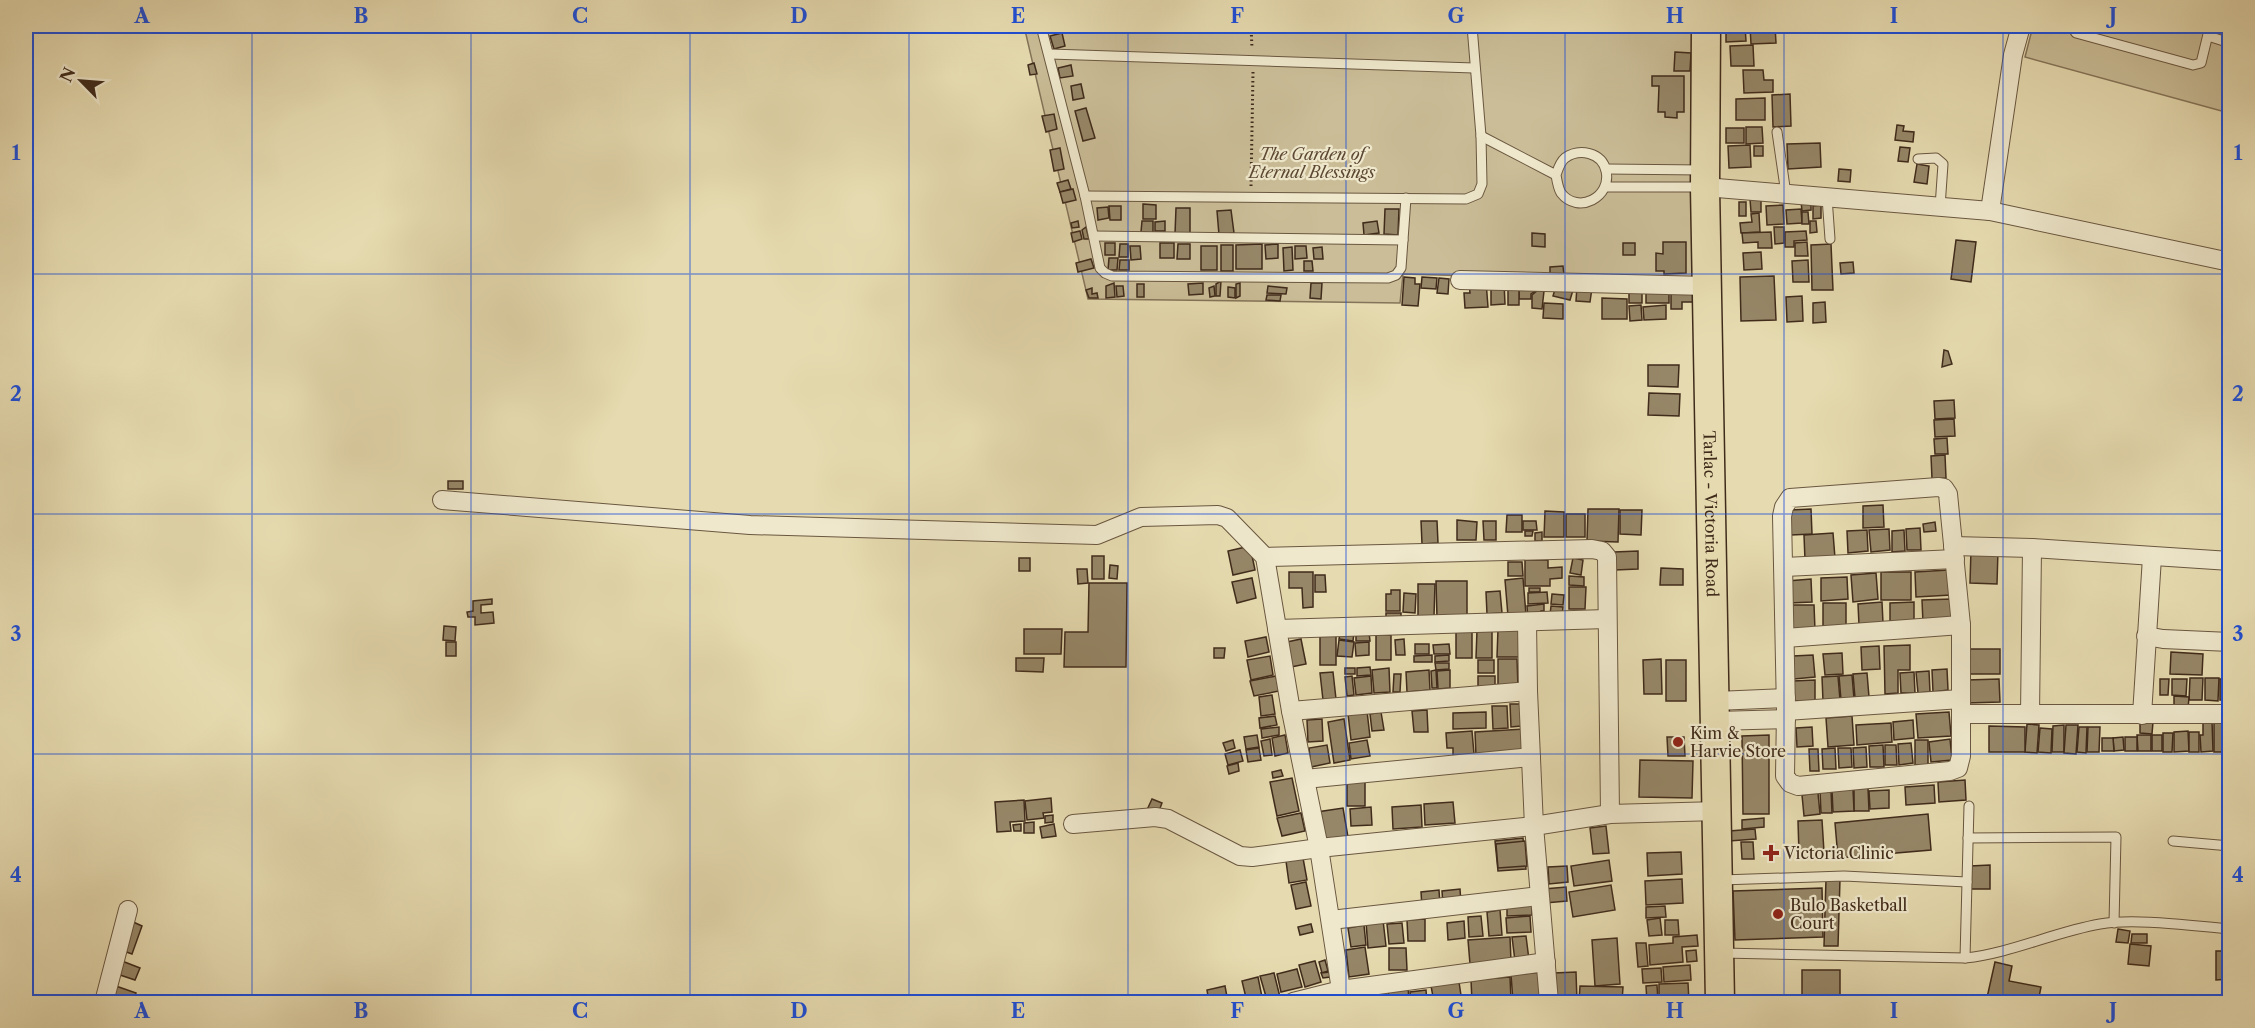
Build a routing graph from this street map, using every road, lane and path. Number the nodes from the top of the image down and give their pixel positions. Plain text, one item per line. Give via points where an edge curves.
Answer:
1 (1041, 26) edge
2 (1251, 26) edge
3 (1472, 26) edge
4 (1706, 26) edge
5 (2021, 26) edge
6 (2071, 26) edge
7 (2211, 26) edge
8 (2208, 36) junction
9 (2229, 43) edge
10 (1050, 54) junction
11 (1253, 61) junction
12 (1474, 68) junction
13 (1777, 132) dead end
14 (1481, 135) junction
15 (1918, 159) dead end
16 (1606, 169) junction
17 (1556, 175) junction
18 (1705, 178) junction
19 (1606, 187) junction
20 (1786, 194) junction
21 (1085, 196) junction
22 (1251, 197) junction
23 (1827, 197) junction
24 (1406, 198) junction
25 (1940, 207) junction
26 (1990, 211) junction
27 (1094, 236) junction
28 (1830, 239) dead end
29 (1403, 240) junction
30 (2229, 262) edge
31 (1460, 280) dead end
32 (1707, 286) junction
33 (442, 500) dead end
34 (2032, 548) junction
35 (1954, 552) junction
36 (1265, 557) junction
37 (2152, 557) junction
38 (2229, 561) edge
39 (1784, 567) junction
40 (1607, 619) junction
41 (1527, 622) junction
42 (1961, 626) junction
43 (1277, 629) junction
44 (2146, 636) junction
45 (1785, 638) junction
46 (2229, 642) edge
47 (1528, 691) junction
48 (1961, 706) junction
49 (1786, 709) junction
50 (1291, 711) junction
51 (1716, 711) junction
52 (2030, 714) junction
53 (2229, 714) edge
54 (2142, 715) junction
55 (1531, 757) junction
56 (1305, 779) junction
57 (1969, 806) dead end
58 (1718, 811) junction
59 (1610, 814) junction
60 (1073, 824) dead end
61 (1534, 826) junction
62 (1968, 838) junction
63 (2173, 842) dead end
64 (2229, 846) edge
65 (1319, 848) junction
66 (1718, 880) junction
67 (1967, 882) junction
68 (1539, 896) junction
69 (128, 910) dead end
70 (1331, 920) junction
71 (2114, 923) junction
72 (2229, 929) edge
73 (1719, 953) junction
74 (1965, 958) junction
75 (1546, 962) junction
76 (1341, 990) junction
77 (104, 1002) edge
78 (1293, 1002) edge
79 (1549, 1002) edge
80 (1720, 1002) edge

1 - 10 lane
2 - 11 path
3 - 12 lane
4 - 18 main road, Tarlac - Victoria Road
5 - 26 street via 2013,55
6 - 8 lane via 2076,33 2193,65 2200,63
7 - 8 lane
8 - 9 lane
10 - 11 lane
10 - 21 lane
11 - 12 lane
11 - 22 path
12 - 14 lane
13 - 20 lane
14 - 17 lane
14 - 24 lane via 1482,184 1478,194 1466,199
15 - 25 lane via 1936,158 1943,164
16 - 17 lane via 1595,155 1579,151 1563,159
16 - 18 lane
16 - 19 lane
17 - 19 lane via 1559,190 1567,199 1584,204 1597,199
18 - 19 lane
18 - 20 street
18 - 32 main road, Tarlac - Victoria Road
20 - 23 street
21 - 22 lane
21 - 27 lane
22 - 24 lane
23 - 25 street
23 - 28 lane
24 - 29 lane
25 - 26 street
26 - 30 street
27 - 29 lane
27 - 29 lane via 1100,268 1112,276 1388,278 1401,268
31 - 32 street
32 - 51 main road, Tarlac - Victoria Road
33 - 36 street via 750,525 1097,535 1141,516 1218,515 1227,518
34 - 35 street
34 - 37 street
34 - 52 street
35 - 39 street
35 - 39 street via 1948,494 1944,488 1790,498 1782,516
35 - 42 street
36 - 40 street via 1592,549 1607,557
36 - 43 street
37 - 38 street
37 - 44 street
39 - 45 street
40 - 41 street
40 - 59 street
41 - 43 street
41 - 47 street
42 - 45 street
42 - 48 street
43 - 50 street
44 - 46 street
44 - 54 street
45 - 49 street
47 - 50 street
47 - 55 street
48 - 49 street
48 - 49 street via 1958,768 1798,786 1785,776
48 - 52 street
49 - 51 street
50 - 56 street
51 - 58 main road, Tarlac - Victoria Road
52 - 54 street
53 - 54 street
55 - 56 street
55 - 61 street
56 - 65 street
57 - 62 lane
58 - 59 street
58 - 66 main road, Tarlac - Victoria Road
59 - 61 street
60 - 65 street via 1168,819 1240,856
61 - 65 street
61 - 68 street
62 - 67 lane
62 - 71 lane via 2116,837
63 - 64 lane
65 - 70 street
66 - 67 lane via 1844,876
66 - 73 main road, Tarlac - Victoria Road
67 - 74 lane
68 - 70 street
68 - 75 street
69 - 77 street
70 - 76 street
71 - 72 lane
71 - 74 lane
73 - 74 lane
73 - 80 main road, Tarlac - Victoria Road
75 - 76 street
75 - 79 street
76 - 78 street

